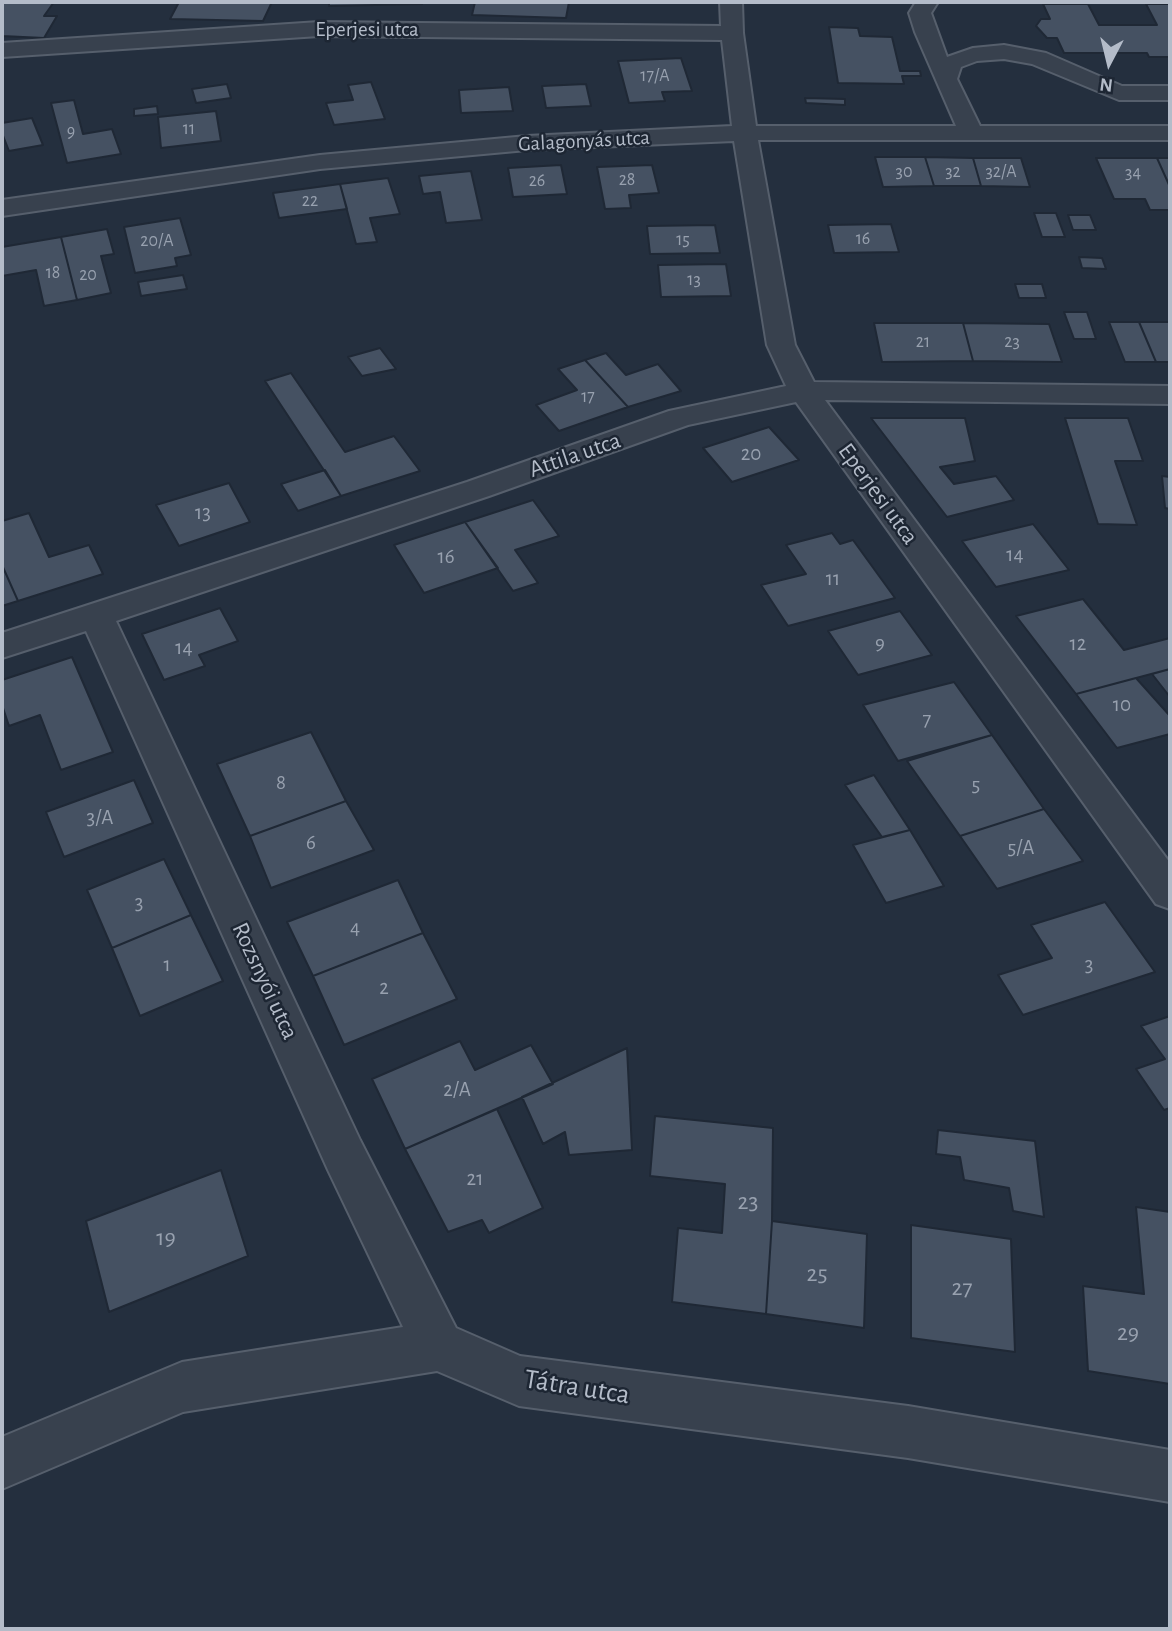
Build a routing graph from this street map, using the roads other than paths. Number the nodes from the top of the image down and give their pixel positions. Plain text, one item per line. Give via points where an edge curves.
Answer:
1 (731, 2) edge
2 (927, 2) edge
3 (732, 33) junction
4 (2, 50) edge
5 (944, 79) junction
6 (1170, 93) edge
7 (745, 133) junction
8 (972, 133) junction
9 (1170, 133) edge
10 (2, 208) edge
11 (803, 391) junction
12 (1170, 395) edge
13 (96, 615) junction
14 (2, 646) edge
15 (1170, 893) edge
16 (438, 1346) junction
17 (2, 1462) edge
18 (1170, 1476) edge

1 - 3 street, Eperjesi utca
2 - 5 street via 920,13
3 - 4 street, Eperjesi utca via 657,22 319,29
3 - 7 street, Eperjesi utca
5 - 6 street via 951,63 1004,52 1038,58 1119,93
5 - 8 street
7 - 8 street, Galagonyás utca
7 - 10 street, Galagonyás utca via 527,144 320,162
7 - 11 street, Eperjesi utca via 781,345
8 - 9 street, Galagonyás utca
11 - 12 street, Attila utca
11 - 13 street, Attila utca via 680,418
11 - 15 street, Eperjesi utca
13 - 14 street, Attila utca
13 - 16 street, Rozsnyói utca via 344,1155
16 - 17 street via 182,1387
16 - 18 street, Tátra utca via 519,1381 908,1432

